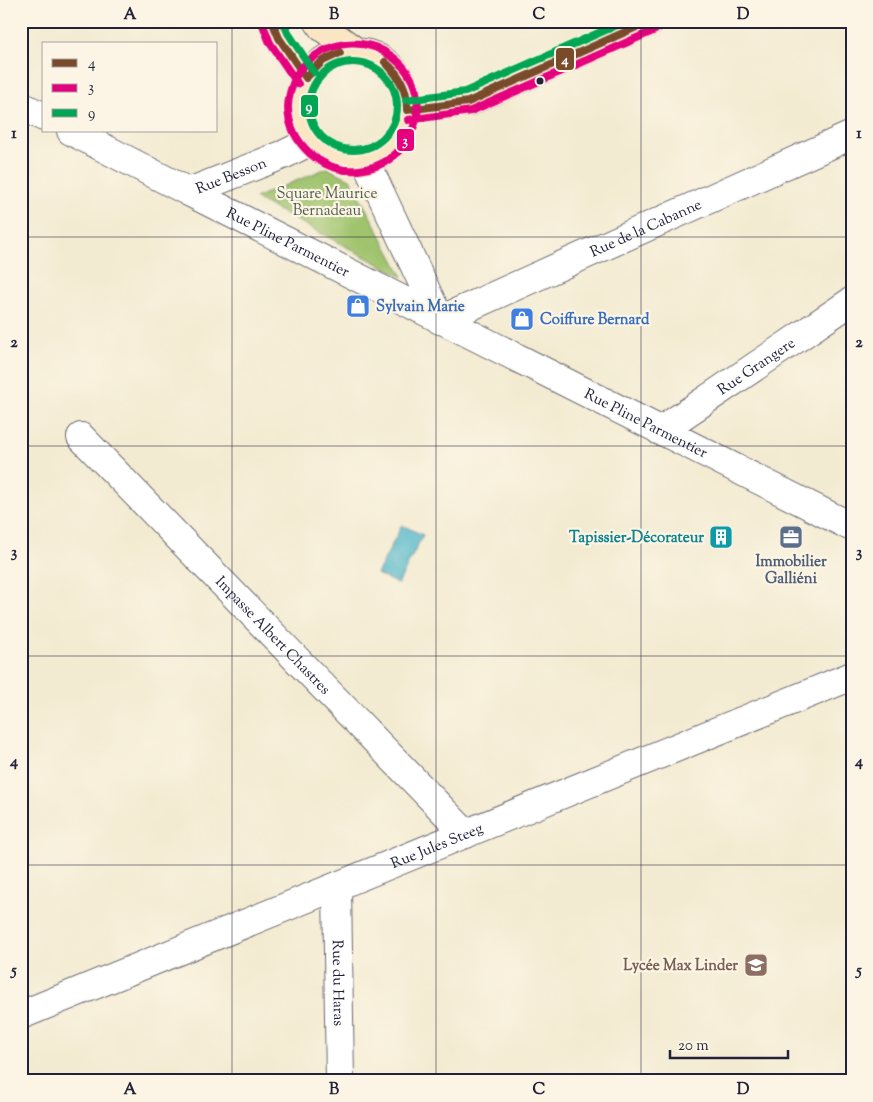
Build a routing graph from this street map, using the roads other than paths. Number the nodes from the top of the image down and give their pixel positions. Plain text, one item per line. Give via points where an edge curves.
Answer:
1 (272, 21) edge
2 (318, 21) edge
3 (651, 21) edge
4 (355, 51) junction
5 (306, 78) junction
6 (21, 106) edge
7 (407, 110) junction
8 (42, 116) edge
9 (73, 132) edge
10 (852, 135) edge
11 (311, 141) junction
12 (365, 160) junction
13 (189, 192) junction
14 (852, 301) edge
15 (440, 320) junction
16 (660, 431) junction
17 (81, 437) dead end
18 (852, 527) edge
19 (852, 676) edge
20 (466, 834) junction
21 (337, 887) junction
22 (21, 1015) edge
23 (340, 1081) edge

1 - 5 main road via 279,38
2 - 4 main road
3 - 7 main road via 468,102
4 - 5 main road via 327,57
4 - 7 main road via 373,54 400,76 406,92
5 - 11 main road via 298,110 302,127
6 - 8 street
7 - 12 main road via 404,127 394,142
9 - 13 street, Rue Besson
10 - 15 street, Rue de la Cabanne
11 - 12 main road via 336,158
11 - 13 street, Rue Besson
12 - 15 street
13 - 15 street, Rue Pline Parmentier
14 - 16 street, Rue Grangere
15 - 16 street, Rue Pline Parmentier
16 - 18 street, Rue Pline Parmentier
17 - 20 street, Impasse Albert Chastres
19 - 20 street, Rue Jules Steeg
20 - 21 street, Rue Jules Steeg
21 - 22 street, Rue Jules Steeg
21 - 23 street, Rue du Haras

